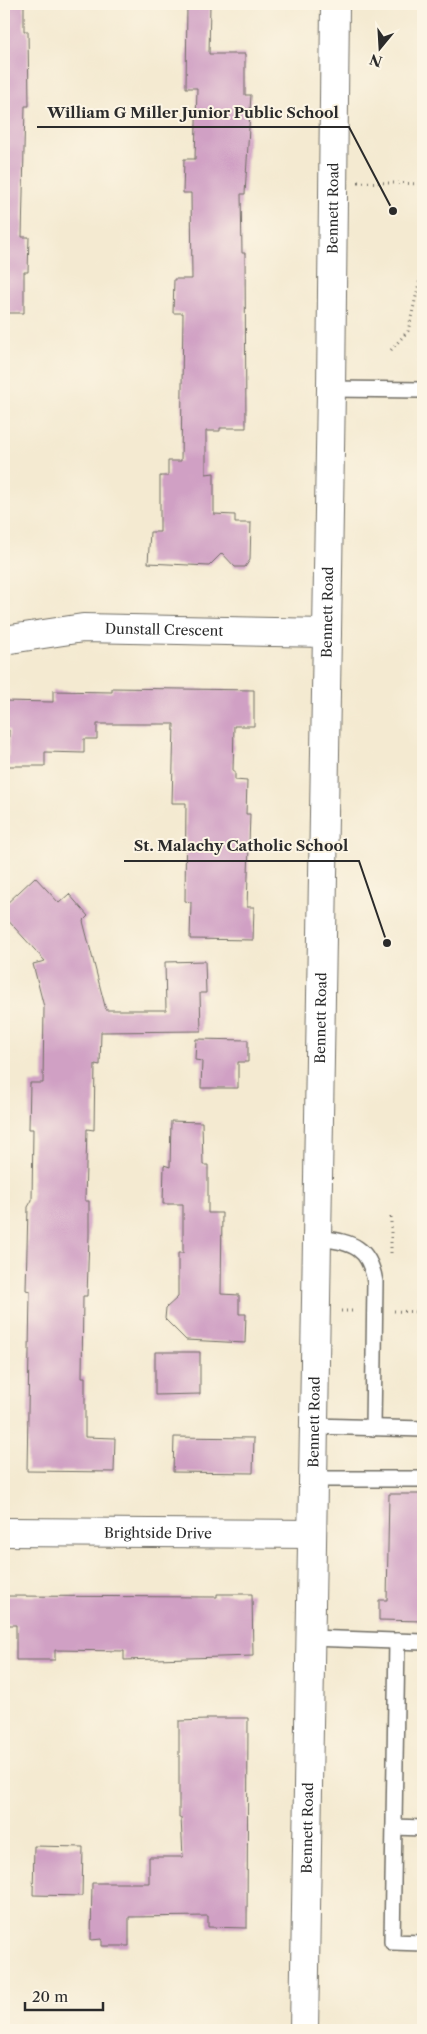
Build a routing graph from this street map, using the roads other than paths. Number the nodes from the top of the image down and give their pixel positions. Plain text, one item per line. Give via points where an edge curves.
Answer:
1 (335, 4) edge
2 (331, 389) junction
3 (423, 390) edge
4 (327, 633) junction
5 (4, 640) edge
6 (317, 1237) junction
7 (314, 1426) junction
8 (373, 1428) junction
9 (423, 1429) edge
10 (313, 1479) junction
11 (423, 1479) edge
12 (4, 1532) edge
13 (312, 1534) junction
14 (310, 1638) junction
15 (397, 1641) junction
16 (423, 1642) edge
17 (394, 1827) junction
18 (423, 1828) edge
19 (423, 1943) edge
20 (304, 2030) edge

1 - 2 street, Bennett Road
2 - 3 lane
2 - 4 street, Bennett Road
4 - 5 street, Dunstall Crescent via 83,628
4 - 6 street, Bennett Road
6 - 7 street, Bennett Road
6 - 8 lane via 354,1245 372,1266 375,1282
7 - 8 lane
7 - 10 street, Bennett Road
8 - 9 lane
10 - 11 lane
10 - 13 street, Bennett Road
12 - 13 street, Brightside Drive
13 - 14 street, Bennett Road
14 - 15 lane
14 - 20 street, Bennett Road
15 - 16 lane
15 - 17 lane
17 - 18 lane
17 - 19 lane via 392,1942

